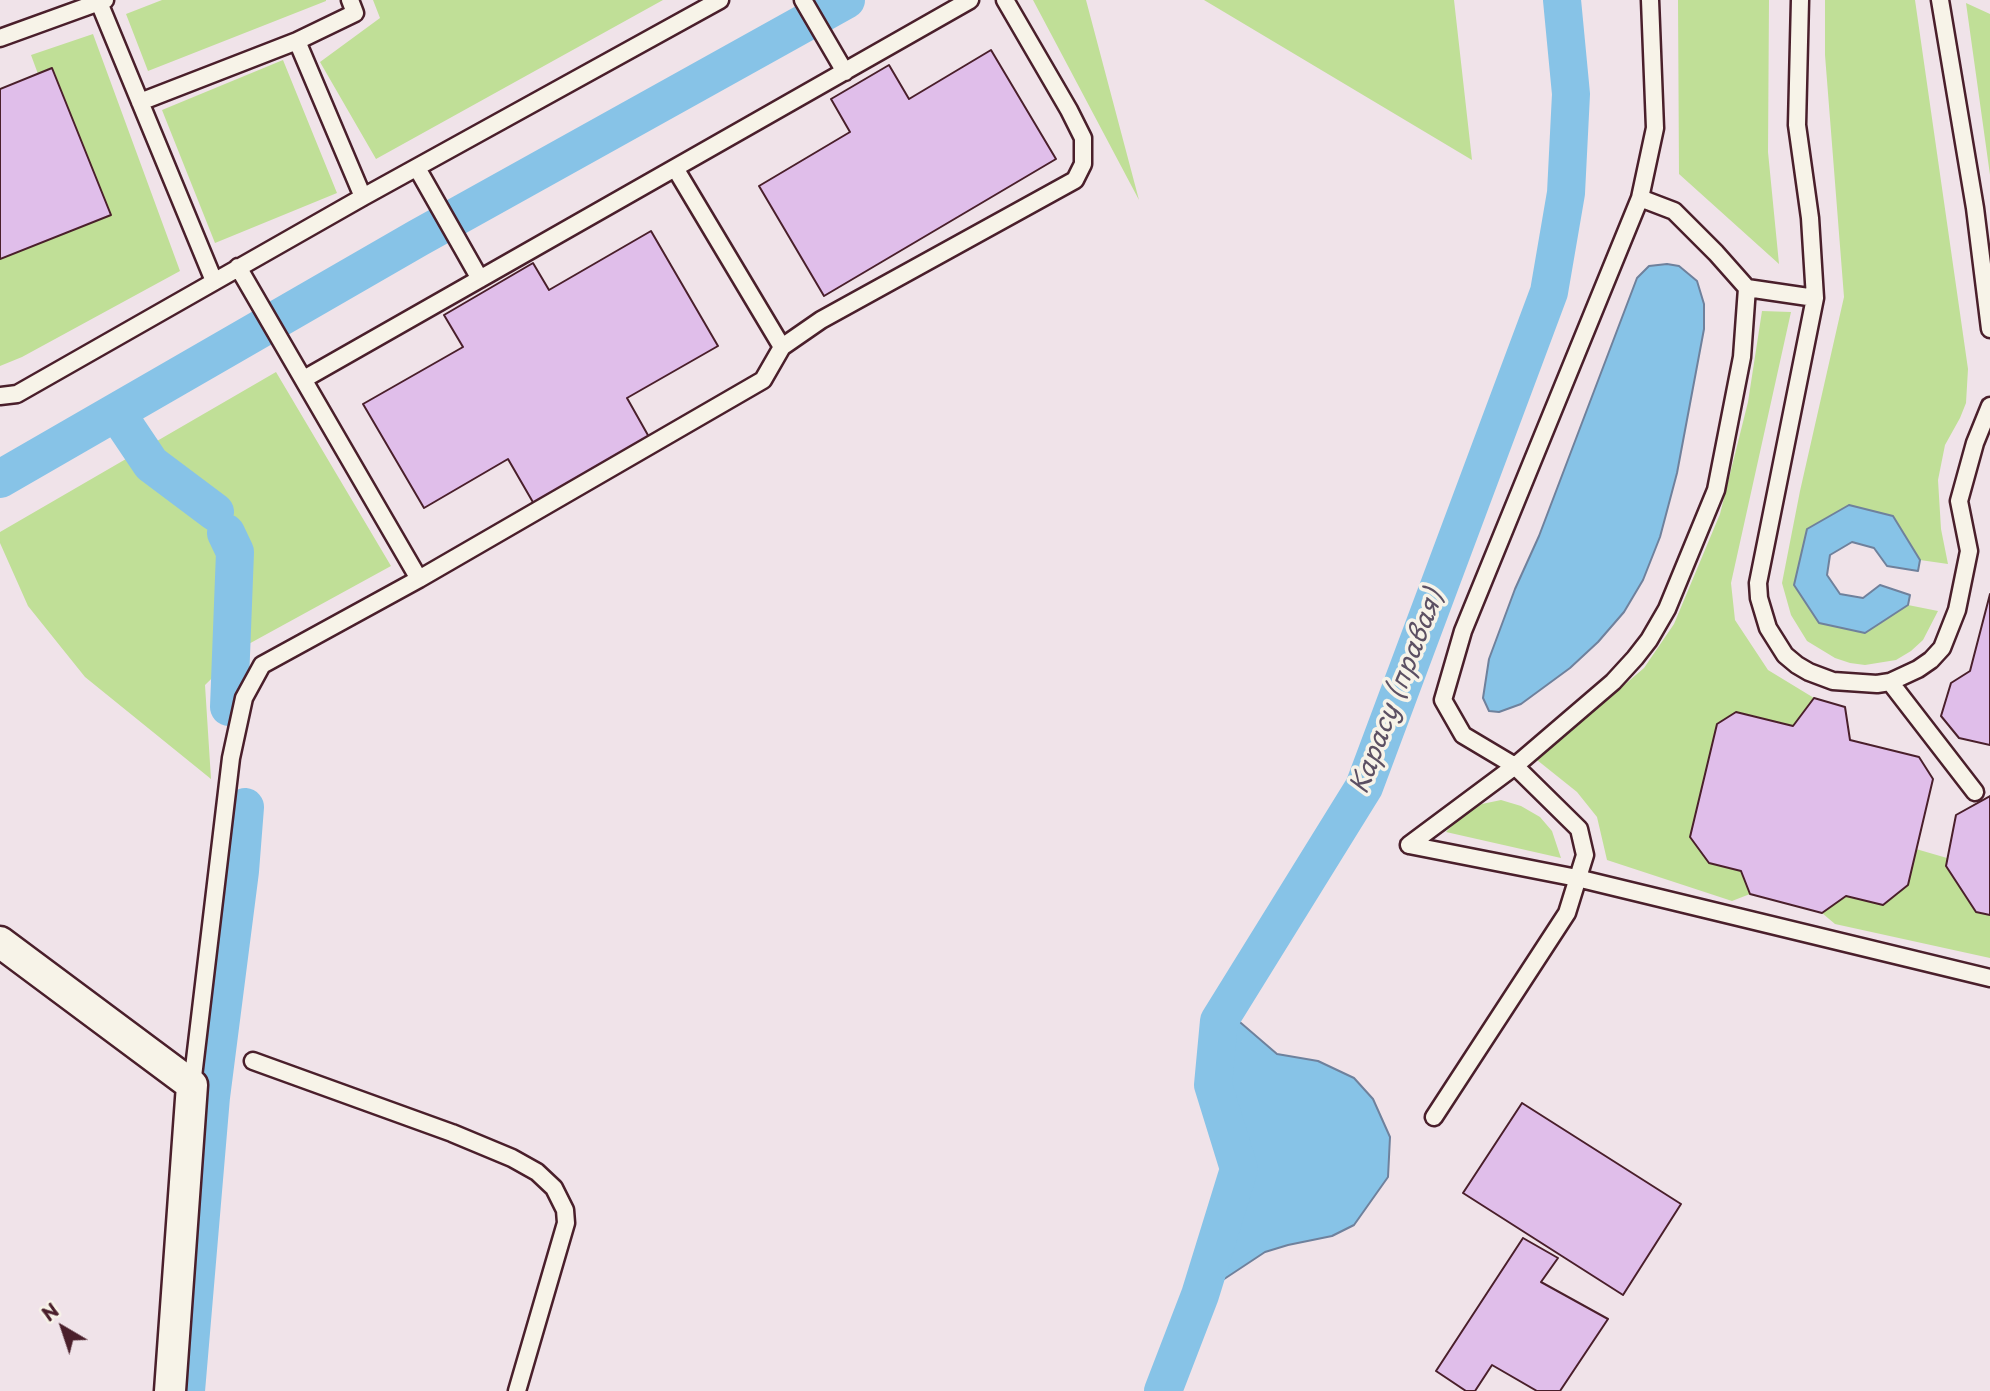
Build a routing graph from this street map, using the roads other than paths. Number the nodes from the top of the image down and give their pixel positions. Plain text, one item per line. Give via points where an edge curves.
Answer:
1 (350, 0) edge
2 (720, 0) edge
3 (971, 0) edge
4 (1005, 0) edge
5 (1650, 0) edge
6 (1800, 0) edge
7 (1940, 0) edge
8 (101, 1) edge
9 (805, 4) edge
10 (0, 38) edge
11 (297, 41) junction
12 (845, 72) junction
13 (139, 102) junction
14 (417, 168) junction
15 (674, 168) junction
16 (363, 197) junction
17 (1640, 198) junction
18 (1982, 210) edge
19 (238, 267) junction
20 (481, 279) junction
21 (214, 281) junction
22 (1746, 288) junction
23 (1815, 298) junction
24 (1990, 329) edge
25 (782, 347) junction
26 (304, 379) junction
27 (0, 396) edge
28 (1990, 406) edge
29 (419, 579) junction
30 (1890, 682) junction
31 (1516, 766) junction
32 (1975, 792) dead end
33 (1577, 878) junction
34 (0, 942) edge
35 (1990, 978) edge
36 (253, 1061) dead end
37 (192, 1085) junction
38 (1434, 1117) dead end
39 (170, 1391) edge
40 (517, 1391) edge

1 - 11 lane via 355,13
2 - 14 lane
3 - 12 lane
4 - 25 lane via 1083,138 1083,164 1075,180 821,320
5 - 17 lane via 1655,128
6 - 23 lane via 1797,125
7 - 18 lane
8 - 10 lane
8 - 13 lane
9 - 12 lane
11 - 13 lane
11 - 16 lane
12 - 15 lane
13 - 21 lane
14 - 16 lane
14 - 20 lane
15 - 20 lane
15 - 25 lane
16 - 19 lane
17 - 22 lane via 1674,211
17 - 31 lane via 1462,631 1443,700 1462,735
18 - 24 lane
19 - 21 lane
19 - 26 lane
20 - 26 lane
21 - 27 lane via 17,394
22 - 23 lane
22 - 31 lane via 1742,357 1716,490 1667,609 1649,640 1613,682
23 - 30 lane via 1758,583 1762,615 1785,655 1809,672 1863,685
25 - 29 lane via 762,380
26 - 29 lane
28 - 30 lane via 1959,501 1969,551 1950,632 1931,660
29 - 37 lane via 262,666 244,698 231,758
30 - 32 lane
31 - 33 lane via 1579,829 1585,855
31 - 33 lane via 1409,845
33 - 35 lane
33 - 38 lane via 1567,914
34 - 37 street
36 - 40 lane via 512,1158 554,1188 566,1223
37 - 39 street

